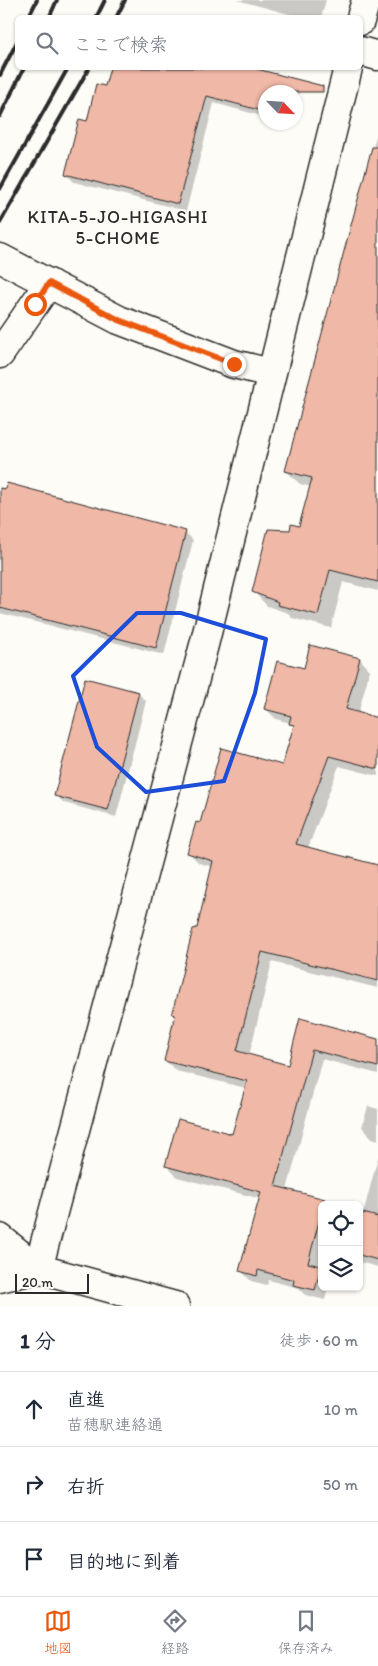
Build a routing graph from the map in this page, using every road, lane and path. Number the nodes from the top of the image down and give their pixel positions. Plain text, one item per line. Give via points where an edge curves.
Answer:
1 (366, 0) edge
2 (362, 15) edge
3 (363, 52) edge
4 (378, 56) edge
5 (347, 70) edge
6 (0, 258) edge
7 (49, 283) junction
8 (0, 354) edge
9 (271, 373) junction
10 (0, 1238) edge
11 (0, 1258) edge
12 (38, 1269) junction
13 (0, 1278) edge
14 (175, 1306) edge

1 - 2 street
3 - 4 street
5 - 9 street
6 - 7 street
7 - 8 street
7 - 9 street via 119,320 234,364
9 - 12 street via 204,645
10 - 12 street
11 - 12 street
12 - 13 street
12 - 14 street

